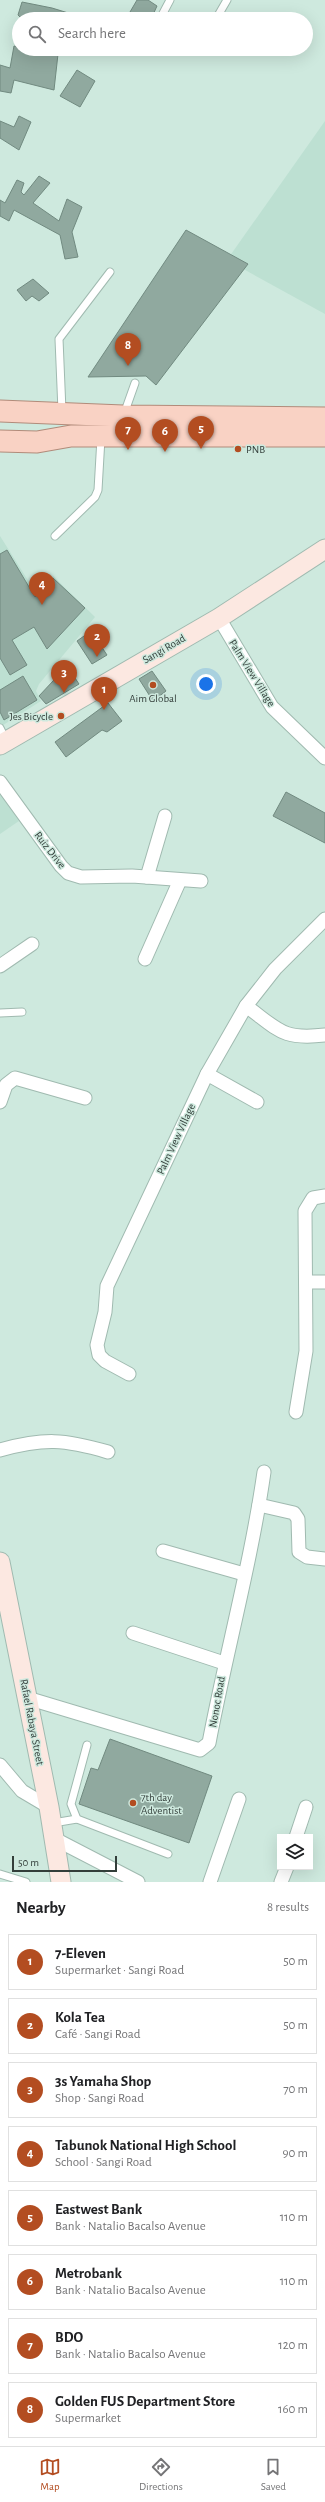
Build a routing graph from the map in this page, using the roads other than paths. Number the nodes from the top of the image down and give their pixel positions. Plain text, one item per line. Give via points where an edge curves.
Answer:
1 (170, 0) edge
2 (227, 0) edge
3 (164, 12) edge
4 (220, 12) edge
5 (110, 272) dead end
6 (135, 383) dead end
7 (0, 411) edge
8 (66, 414) junction
9 (123, 416) junction
10 (325, 418) edge
11 (0, 426) edge
12 (37, 427) junction
13 (71, 436) junction
14 (101, 436) junction
15 (325, 436) edge
16 (0, 441) edge
17 (55, 536) dead end
18 (325, 549) edge
19 (218, 618) junction
20 (2, 738) edge
21 (325, 758) edge
22 (0, 782) edge
23 (165, 816) dead end
24 (147, 877) junction
25 (180, 880) junction
26 (200, 881) dead end
27 (325, 919) edge
28 (32, 944) dead end
29 (145, 959) dead end
30 (0, 966) edge
31 (246, 1006) junction
32 (22, 1012) dead end
33 (0, 1013) edge
34 (325, 1035) edge
35 (207, 1074) junction
36 (85, 1098) dead end
37 (0, 1102) edge
38 (257, 1102) dead end
39 (325, 1196) edge
40 (306, 1282) junction
41 (325, 1282) edge
42 (130, 1374) dead end
43 (296, 1412) dead end
44 (0, 1450) edge
45 (108, 1452) dead end
46 (264, 1472) dead end
47 (259, 1506) junction
48 (163, 1551) dead end
49 (325, 1558) edge
50 (0, 1562) edge
51 (244, 1574) junction
52 (134, 1632) dead end
53 (224, 1664) junction
54 (27, 1698) junction
55 (88, 1745) dead end
56 (0, 1765) edge
57 (239, 1799) dead end
58 (306, 1807) dead end
59 (77, 1819) junction
60 (52, 1823) junction
61 (297, 1834) edge
62 (168, 1854) dead end
63 (285, 1870) edge
64 (0, 1874) edge
65 (26, 1882) edge
66 (61, 1882) edge
67 (138, 1882) edge
68 (210, 1882) edge
69 (280, 1882) edge

1 - 3 lane
2 - 4 lane
5 - 8 lane via 59,339
6 - 9 lane
7 - 8 main road
8 - 9 main road
8 - 12 main road
9 - 10 main road
11 - 12 main road
12 - 13 main road
13 - 14 main road
13 - 16 main road via 37,442
14 - 15 main road
14 - 17 lane via 98,490 95,497
18 - 19 street, Sangi Road
19 - 20 street, Sangi Road
19 - 21 street, Palm View Village via 272,707
22 - 24 street, Ruiz Drive via 68,873 81,877
23 - 24 street
24 - 25 street, Ruiz Drive
25 - 26 street, Ruiz Drive
25 - 29 street
27 - 31 street, Palm View Village via 274,969
28 - 30 street
31 - 34 street via 290,1036 301,1038
31 - 35 street, Palm View Village
32 - 33 lane
35 - 38 street
35 - 42 street, Palm View Village via 107,1286 105,1312 97,1345 99,1355
36 - 37 street via 15,1078 6,1085
39 - 40 street via 313,1198 305,1211
40 - 41 street
40 - 43 street via 306,1351
44 - 45 street via 29,1442 49,1440 81,1444
46 - 47 street, Nonoc Road
47 - 49 street via 294,1513 298,1519 299,1552 307,1557
47 - 51 street, Nonoc Road
48 - 51 street
50 - 54 street, Rafael Rabaya Street
51 - 53 street, Nonoc Road
52 - 53 street
53 - 54 street, Nonoc Road via 209,1743 200,1750
54 - 60 street, Rafael Rabaya Street
55 - 59 lane via 71,1804
56 - 60 street
57 - 68 street
58 - 61 street
59 - 60 lane
59 - 62 lane
60 - 66 street, Rafael Rabaya Street
60 - 67 street
63 - 69 street
64 - 65 lane

